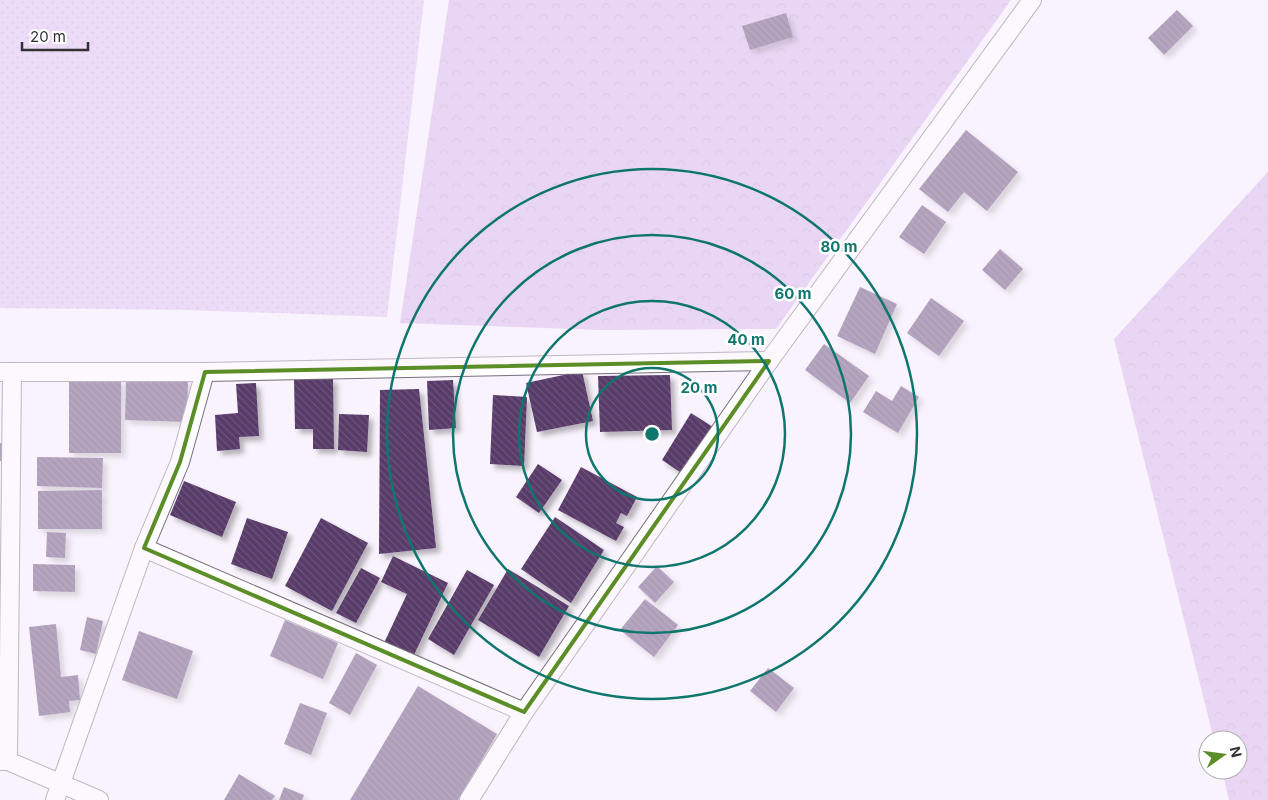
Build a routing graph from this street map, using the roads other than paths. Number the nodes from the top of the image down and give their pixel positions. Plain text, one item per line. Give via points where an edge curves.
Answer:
1 (1032, 0) edge
2 (768, 361) junction
3 (6, 372) edge
4 (205, 372) junction
5 (144, 548) junction
6 (524, 712) junction
7 (4, 761) edge
8 (58, 792) edge
9 (99, 800) edge
10 (469, 800) edge

1 - 2 street
2 - 4 street
2 - 6 street
3 - 4 street
3 - 7 street
4 - 5 street via 180,462
5 - 6 street
5 - 8 street
6 - 10 street
7 - 8 street
8 - 9 street

